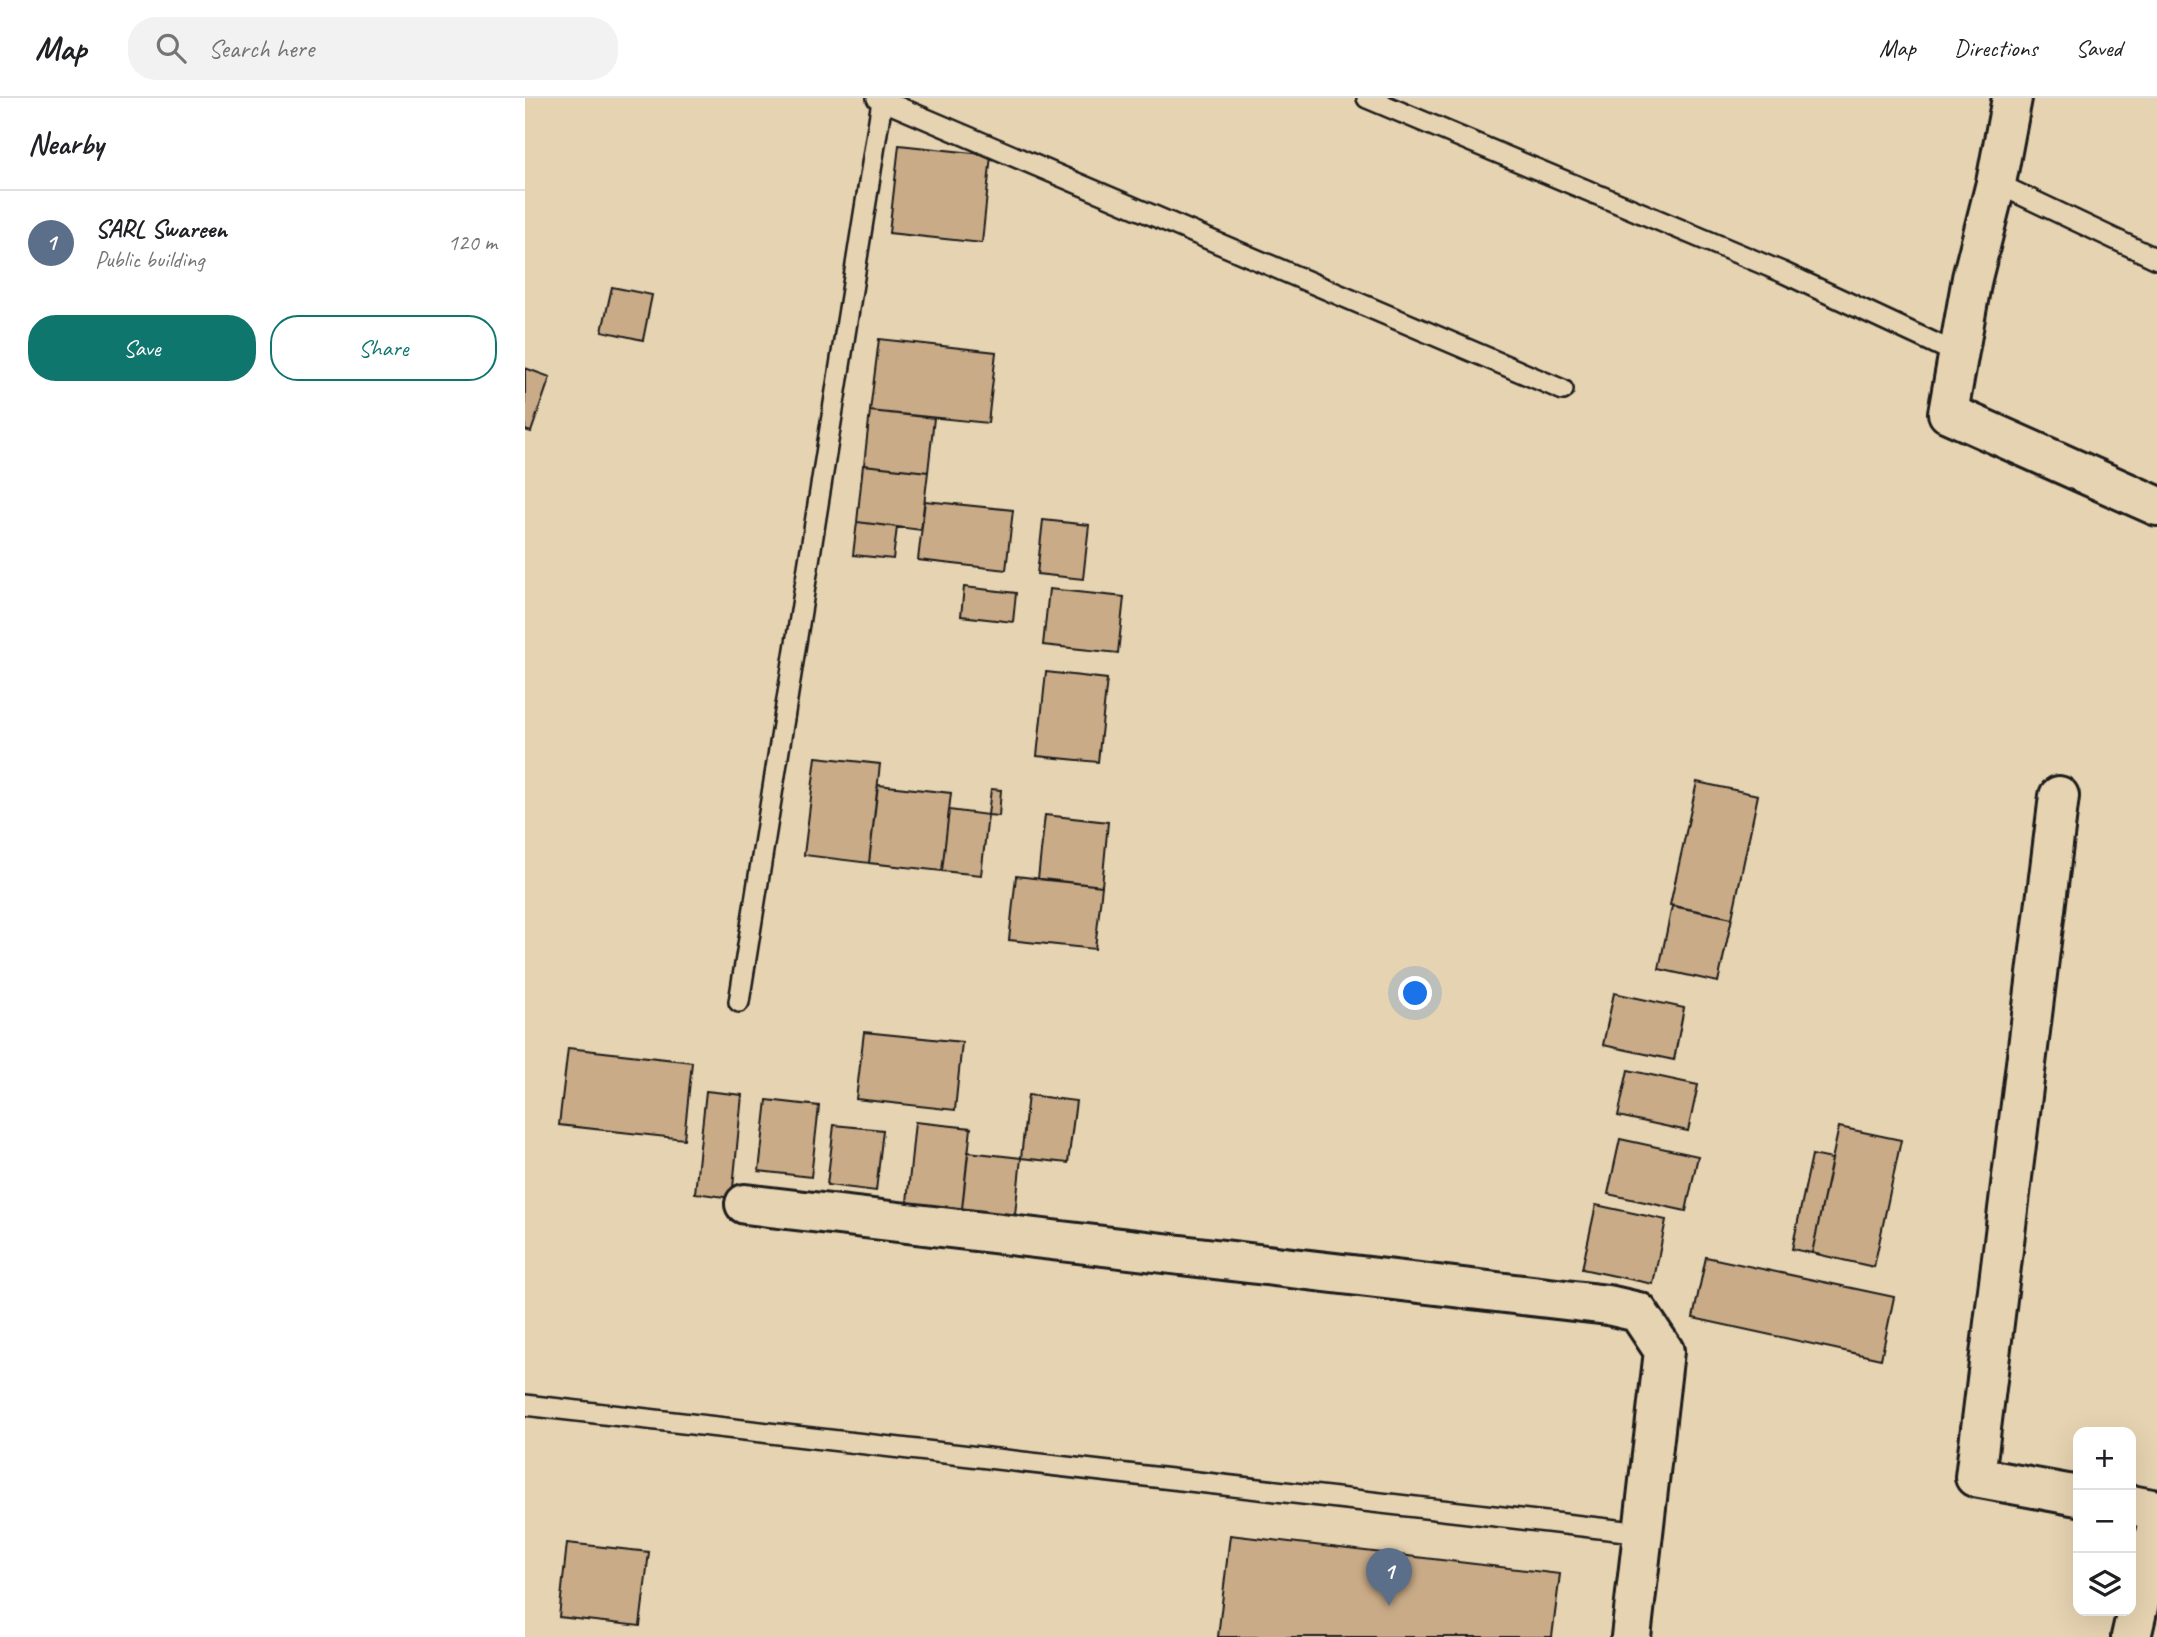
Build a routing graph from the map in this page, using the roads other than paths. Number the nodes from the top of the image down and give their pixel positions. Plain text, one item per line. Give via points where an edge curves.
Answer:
1 (1367, 98) edge
2 (2012, 98) edge
3 (880, 99) edge
4 (1996, 183) junction
5 (2157, 258) edge
6 (1958, 354) junction
7 (1563, 390) dead end
8 (2157, 506) edge
9 (2059, 796) dead end
10 (739, 1002) dead end
11 (745, 1204) dead end
12 (525, 1405) edge
13 (2073, 1495) edge
14 (2136, 1506) edge
15 (2157, 1510) edge
16 (2157, 1525) edge
17 (1643, 1533) junction
18 (1631, 1637) edge
19 (2131, 1637) edge

1 - 6 lane via 1782,272
2 - 4 street
3 - 7 lane
3 - 10 lane
4 - 5 lane
4 - 6 street
6 - 8 street via 1948,413
9 - 13 street via 1975,1477
11 - 17 street via 1638,1312 1664,1351
12 - 17 lane
14 - 15 street
16 - 19 street
17 - 18 street

